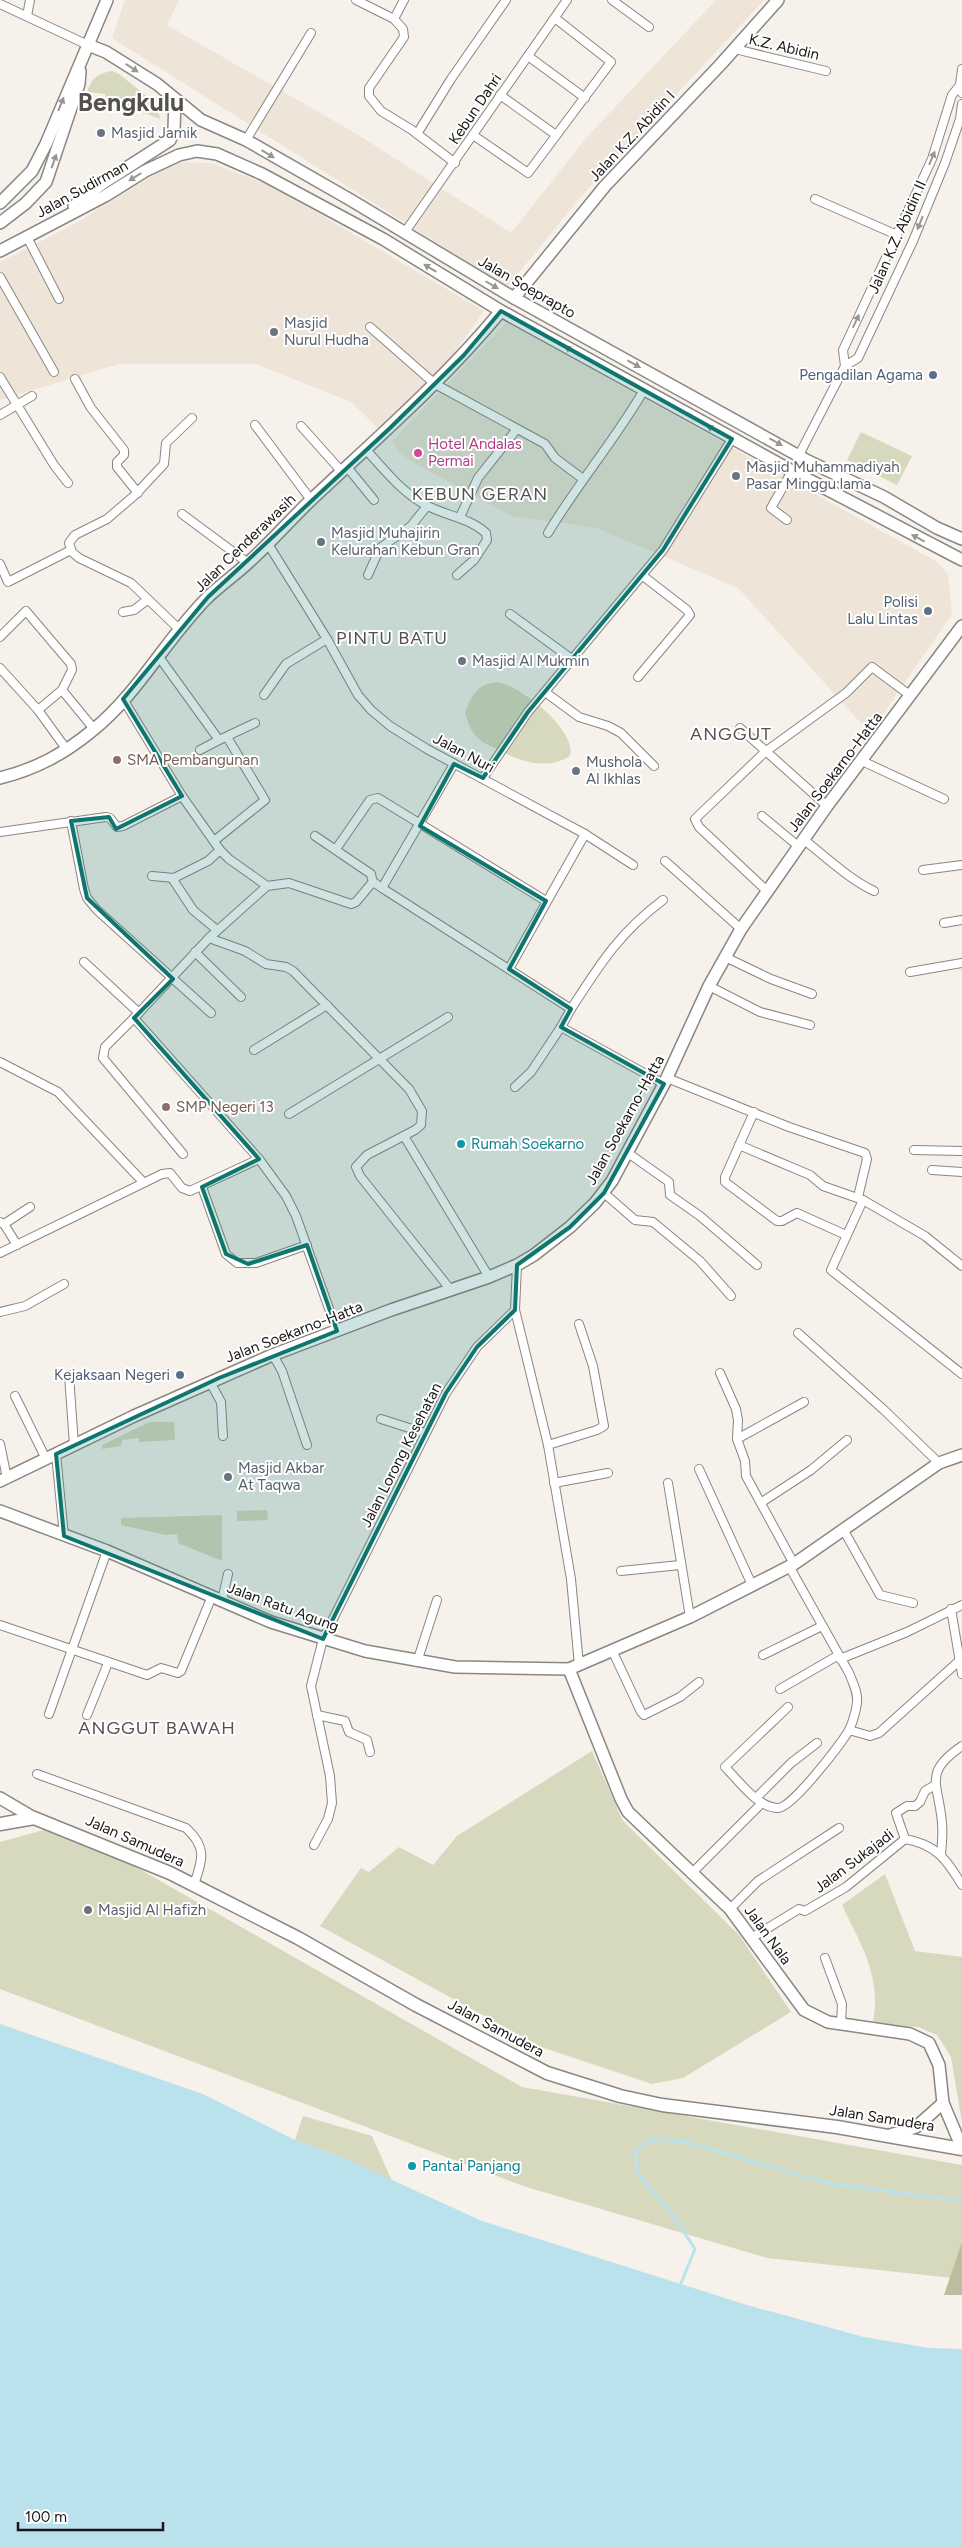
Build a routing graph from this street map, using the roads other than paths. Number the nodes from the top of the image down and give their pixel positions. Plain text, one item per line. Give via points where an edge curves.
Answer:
1 (30, 0) edge
2 (107, 0) edge
3 (356, 0) edge
4 (404, 0) edge
5 (506, 0) edge
6 (567, 0) edge
7 (612, 0) edge
8 (778, 0) edge
9 (0, 4) edge
10 (27, 16) junction
11 (555, 18) junction
12 (394, 19) junction
13 (649, 27) dead end
14 (311, 33) dead end
15 (88, 45) junction
16 (735, 49) junction
17 (528, 56) junction
18 (81, 65) junction
19 (962, 69) edge
20 (826, 71) dead end
21 (961, 89) edge
22 (500, 95) junction
23 (586, 98) junction
24 (175, 99) junction
25 (962, 104) edge
26 (961, 112) edge
27 (417, 134) junction
28 (474, 135) junction
29 (556, 135) junction
30 (246, 140) junction
31 (455, 163) junction
32 (32, 171) junction
33 (47, 178) junction
34 (815, 200) dead end
35 (0, 203) edge
36 (61, 219) junction
37 (0, 223) edge
38 (405, 232) junction
39 (897, 236) junction
40 (27, 237) junction
41 (0, 251) edge
42 (0, 277) edge
43 (514, 298) junction
44 (59, 299) dead end
45 (501, 311) junction
46 (370, 327) dead end
47 (846, 366) junction
48 (54, 372) dead end
49 (0, 377) edge
50 (75, 379) dead end
51 (435, 384) junction
52 (644, 390) junction
53 (32, 396) dead end
54 (16, 404) junction
55 (0, 415) edge
56 (192, 418) dead end
57 (255, 425) dead end
58 (301, 426) dead end
59 (516, 430) junction
60 (732, 439) junction
61 (367, 450) junction
62 (799, 455) junction
63 (344, 470) junction
64 (792, 472) junction
65 (583, 478) junction
66 (68, 483) dead end
67 (138, 493) junction
68 (311, 500) junction
69 (374, 500) dead end
70 (427, 506) junction
71 (182, 514) dead end
72 (460, 517) junction
73 (787, 520) dead end
74 (548, 533) dead end
75 (962, 538) edge
76 (268, 544) junction
77 (70, 550) junction
78 (962, 560) edge
79 (248, 563) junction
80 (0, 564) edge
81 (458, 574) dead end
82 (368, 575) dead end
83 (643, 576) junction
84 (147, 600) junction
85 (123, 612) dead end
86 (510, 614) dead end
87 (962, 626) edge
88 (180, 630) junction
89 (0, 637) edge
90 (327, 639) junction
91 (159, 657) junction
92 (573, 660) junction
93 (0, 668) edge
94 (638, 677) dead end
95 (62, 690) junction
96 (546, 692) junction
97 (264, 695) dead end
98 (911, 696) junction
99 (123, 700) junction
100 (38, 710) junction
101 (255, 723) dead end
102 (740, 728) dead end
103 (94, 729) junction
104 (223, 739) junction
105 (67, 750) junction
106 (200, 750) dead end
107 (765, 752) junction
108 (862, 761) junction
109 (454, 764) junction
110 (654, 766) dead end
111 (0, 778) edge
112 (483, 778) junction
113 (182, 796) junction
114 (944, 799) dead end
115 (827, 806) junction
116 (762, 816) dead end
117 (72, 822) junction
118 (420, 826) junction
119 (0, 832) edge
120 (584, 834) junction
121 (315, 836) dead end
122 (214, 840) junction
123 (800, 843) junction
124 (336, 848) junction
125 (220, 850) junction
126 (665, 861) dead end
127 (633, 865) dead end
128 (962, 865) edge
129 (922, 870) dead end
130 (152, 876) dead end
131 (172, 878) junction
132 (373, 883) junction
133 (267, 886) junction
134 (382, 888) junction
135 (767, 891) junction
136 (874, 891) dead end
137 (663, 900) dead end
138 (546, 902) junction
139 (962, 920) edge
140 (944, 923) dead end
141 (741, 929) junction
142 (217, 930) junction
143 (210, 938) junction
144 (195, 952) junction
145 (725, 957) junction
146 (84, 962) dead end
147 (962, 963) edge
148 (509, 969) junction
149 (910, 972) dead end
150 (172, 979) junction
151 (709, 986) junction
152 (812, 994) dead end
153 (241, 997) dead end
154 (327, 1005) junction
155 (571, 1009) junction
156 (211, 1013) dead end
157 (137, 1016) junction
158 (448, 1017) dead end
159 (810, 1025) dead end
160 (561, 1027) junction
161 (254, 1050) dead end
162 (379, 1060) junction
163 (0, 1062) edge
164 (665, 1081) junction
165 (515, 1087) dead end
166 (754, 1112) junction
167 (289, 1114) dead end
168 (404, 1136) junction
169 (739, 1145) junction
170 (914, 1150) dead end
171 (962, 1151) edge
172 (628, 1153) junction
173 (183, 1154) dead end
174 (259, 1159) junction
175 (932, 1170) dead end
176 (962, 1172) edge
177 (143, 1182) junction
178 (202, 1187) junction
179 (604, 1193) junction
180 (860, 1198) junction
181 (30, 1207) dead end
182 (2, 1223) edge
183 (846, 1235) junction
184 (17, 1245) junction
185 (307, 1245) junction
186 (0, 1253) edge
187 (517, 1265) junction
188 (757, 1265) dead end
189 (962, 1266) edge
190 (489, 1277) junction
191 (64, 1284) dead end
192 (450, 1289) junction
193 (731, 1296) dead end
194 (515, 1310) junction
195 (0, 1312) edge
196 (579, 1324) dead end
197 (337, 1331) junction
198 (798, 1333) dead end
199 (274, 1355) junction
200 (720, 1372) dead end
201 (962, 1374) edge
202 (70, 1375) dead end
203 (210, 1382) junction
204 (15, 1396) dead end
205 (804, 1402) dead end
206 (381, 1419) dead end
207 (425, 1433) junction
208 (224, 1436) dead end
209 (737, 1439) junction
210 (846, 1440) dead end
211 (0, 1444) edge
212 (74, 1445) junction
213 (306, 1445) dead end
214 (548, 1445) junction
215 (962, 1455) edge
216 (51, 1456) junction
217 (939, 1463) junction
218 (699, 1469) dead end
219 (608, 1473) dead end
220 (4, 1480) edge
221 (554, 1483) junction
222 (668, 1483) dead end
223 (762, 1502) junction
224 (0, 1511) edge
225 (843, 1529) junction
226 (64, 1536) junction
227 (107, 1551) junction
228 (680, 1565) junction
229 (791, 1565) junction
230 (621, 1571) dead end
231 (228, 1574) dead end
232 (752, 1585) junction
233 (217, 1598) junction
234 (437, 1600) dead end
235 (913, 1603) dead end
236 (962, 1605) edge
237 (951, 1609) junction
238 (690, 1617) junction
239 (0, 1625) edge
240 (822, 1626) junction
241 (323, 1639) junction
242 (71, 1648) junction
243 (612, 1650) junction
244 (763, 1655) dead end
245 (838, 1657) junction
246 (959, 1661) junction
247 (417, 1662) junction
248 (108, 1663) junction
249 (574, 1667) junction
250 (962, 1674) edge
251 (699, 1682) dead end
252 (780, 1689) dead end
253 (788, 1707) dead end
254 (50, 1714) dead end
255 (87, 1715) dead end
256 (317, 1715) junction
257 (849, 1730) junction
258 (817, 1743) dead end
259 (962, 1746) edge
260 (370, 1752) dead end
261 (37, 1774) dead end
262 (935, 1785) junction
263 (0, 1798) edge
264 (758, 1801) junction
265 (34, 1818) junction
266 (0, 1824) edge
267 (839, 1828) dead end
268 (905, 1840) junction
269 (314, 1845) dead end
270 (941, 1854) junction
271 (691, 1874) junction
272 (962, 1884) edge
273 (194, 1885) junction
274 (730, 1909) junction
275 (753, 1937) junction
276 (825, 1958) dead end
277 (840, 2024) junction
278 (943, 2103) junction
279 (890, 2135) junction
280 (962, 2148) edge

1 - 10 street
2 - 15 main road, Jalan Sudirman
3 - 12 street
4 - 12 street
5 - 27 street
6 - 11 street, Kebun Dahri
7 - 13 street
8 - 16 main road, Jalan K.Z. Abidin I
9 - 10 street
10 - 15 street
11 - 17 street, Kebun Dahri
11 - 23 street via 612,62
12 - 27 street via 403,29 404,37 368,92 381,111
14 - 30 street
15 - 18 main road, Jalan Sudirman
15 -> 24 main road, Jalan Soeprapto via 117,58
16 - 20 street, K.Z. Abidin
16 - 43 main road, Jalan K.Z. Abidin I via 605,186
17 - 22 street, Kebun Dahri
17 - 23 street
32 -> 18 main road, Jalan Sudirman
33 -> 18 main road, Jalan Sudirman via 79,84
19 - 21 street
39 -> 21 street via 932,159 952,95
22 - 28 street, Kebun Dahri
22 - 29 street
23 - 29 street
24 - 30 main road, Jalan Soeprapto via 202,120
24 - 36 main road via 174,130 170,140 103,183
25 - 26 street, Jalan K.Z. Abidin II
26 -> 47 street, Jalan K.Z. Abidin II via 952,147 913,241 858,358
27 - 31 street
28 - 29 street via 528,173
28 - 31 street, Kebun Dahri
30 -> 38 main road, Jalan Soeprapto
31 - 38 street, Kebun Dahri
32 - 33 main road
32 - 35 main road, Jalan Sudirman
33 - 37 main road, Jalan Sudirman via 26,203
34 - 39 street
36 - 40 main road, Jalan Sudirman
45 -> 36 main road, Jalan Sudirman via 382,239 234,161 207,152 179,155
38 -> 43 main road, Jalan Soeprapto
47 -> 39 street via 842,350
40 - 41 main road, Jalan Sudirman
40 - 44 street
42 - 48 street
43 -> 62 main road, Jalan Soeprapto
45 - 51 main road, Jalan Cenderawasih
52 -> 45 main road
46 - 51 street
47 - 62 street
49 - 54 street
50 - 67 street via 91,408 124,450 117,467
51 - 59 street
51 - 61 main road, Jalan Cenderawasih
60 -> 52 main road
52 - 65 street via 626,421
53 - 54 street
54 - 55 street
54 - 66 street
56 - 67 street via 166,443 166,462
57 - 68 street
58 - 63 street
59 - 65 street via 545,444 555,458
59 - 72 street via 478,478
60 - 64 main road
60 - 83 street via 683,520
61 - 63 main road, Jalan Cenderawasih
61 - 70 street via 406,492
62 - 75 main road, Jalan Soeprapto
63 - 68 main road, Jalan Cenderawasih
63 - 69 street
64 - 73 street via 771,508
78 -> 64 main road
65 - 74 street
67 - 77 street via 107,519 72,537
68 - 76 main road, Jalan Cenderawasih
70 - 72 street
70 - 82 street via 412,526 380,548
71 - 79 street
72 - 81 street via 483,530 488,538 474,560
76 - 79 main road, Jalan Cenderawasih
76 - 90 street, Jalan Nuri
77 - 80 street via 8,582
77 - 84 street via 79,558 130,583
79 - 88 main road, Jalan Cenderawasih via 208,598
83 - 92 street
83 - 94 street via 688,610 690,615
84 - 85 street via 134,610
84 - 88 street
86 - 92 street
87 - 98 main road, Jalan Soekarno-Hatta
88 - 91 main road, Jalan Cenderawasih
89 - 95 street via 26,611 72,665
90 - 97 street via 286,664
90 - 109 street, Jalan Nuri via 350,682 371,710 390,726
91 - 99 main road, Jalan Cenderawasih
91 - 104 street
92 - 96 street
93 - 100 street
95 - 100 street
95 - 103 street
96 - 110 street via 580,717 614,729
96 - 112 street via 517,727
98 - 107 street via 872,667 846,693
98 - 108 main road, Jalan Soekarno-Hatta
99 - 103 main road, Jalan Cenderawasih
99 - 113 street
100 - 105 street
101 - 104 street
102 - 107 street
103 - 105 main road, Jalan Cenderawasih
104 - 106 street
104 - 122 street via 265,800
105 - 111 main road, Jalan Cenderawasih via 38,766
107 - 115 street
107 - 135 street via 695,821
108 - 114 street
108 - 115 main road, Jalan Soekarno-Hatta
109 - 112 street, Jalan Nuri
109 - 118 street
112 - 120 street, Jalan Nuri
113 - 117 street via 123,826 115,826 109,817
113 - 122 street
115 - 123 main road, Jalan Soekarno-Hatta
116 - 123 street
117 - 119 street
117 - 150 street via 87,898
118 - 124 street via 378,798 373,798
118 - 134 street
118 - 138 street
120 - 127 street, Jalan Nuri
120 - 138 street
121 - 124 street
122 - 125 street
123 - 135 main road, Jalan Soekarno-Hatta
123 - 136 street via 841,868 852,880
124 - 132 street via 371,874
125 - 131 street via 202,864
125 - 133 street
126 - 141 street
128 - 129 street
130 - 131 street
131 - 142 street via 193,910
132 - 133 street via 351,904 288,883
132 - 134 street
133 - 142 street
134 - 148 street
135 - 141 main road, Jalan Soekarno-Hatta
137 - 155 street via 611,948
138 - 148 street
139 - 140 street
141 - 145 main road, Jalan Soekarno-Hatta
142 - 143 street
143 - 144 street
143 - 154 street via 245,951 266,964 286,967 300,976
144 - 150 street
144 - 153 street
145 - 151 main road, Jalan Soekarno-Hatta
145 - 152 street
146 - 157 street
147 - 149 street
148 - 155 street
150 - 156 street
150 - 157 street
151 - 159 street via 760,1012
151 - 164 main road, Jalan Soekarno-Hatta
154 - 161 street
154 - 162 street
155 - 160 street
157 - 173 street via 105,1047 103,1058
157 - 174 street
158 - 162 street
160 - 164 street
160 - 165 street via 531,1072
162 - 167 street
162 - 168 street via 409,1089 422,1111 421,1125
163 - 177 street via 58,1092
164 - 166 street
164 - 172 main road, Jalan Soekarno-Hatta
166 - 169 street
166 - 180 street via 865,1153 867,1159
168 - 190 street
168 - 192 street via 362,1159 357,1163 358,1172
169 - 180 street via 810,1175 823,1186
169 - 183 street via 725,1177 727,1184 777,1221 797,1213
170 - 171 street
172 - 179 main road, Jalan Soekarno-Hatta
172 - 188 street via 669,1182 670,1195
174 - 178 street
174 - 185 street via 293,1208
175 - 176 street
177 - 178 street via 168,1172 187,1191
177 - 184 street
178 - 185 street via 226,1254 238,1263 256,1263
179 - 187 main road, Jalan Soekarno-Hatta via 560,1235
179 - 193 street via 634,1220 653,1222 700,1261
180 - 183 street
180 - 189 street via 925,1236
181 - 182 street
182 - 184 street
183 - 201 street via 831,1270
184 - 186 street
185 - 197 street
187 - 190 main road, Jalan Soekarno-Hatta
187 - 194 street
190 - 192 main road, Jalan Soekarno-Hatta
191 - 195 street via 25,1306
192 - 197 main road, Jalan Soekarno-Hatta
194 - 207 street, Jalan Lorong Kesehatan via 477,1347 446,1393
194 - 214 street
196 - 214 street via 595,1375 604,1426
197 - 199 main road, Jalan Soekarno-Hatta
198 - 217 street
199 - 203 main road, Jalan Soekarno-Hatta
199 - 213 street
200 - 209 street via 736,1409
202 - 212 street
203 - 208 street via 220,1402
203 - 212 main road, Jalan Soekarno-Hatta
204 - 216 street
205 - 209 street
206 - 207 street
207 - 241 street, Jalan Lorong Kesehatan
209 - 223 street via 745,1461 746,1476
210 - 223 street via 811,1470
211 - 220 street
212 - 216 main road, Jalan Soekarno-Hatta
214 - 221 street
215 - 217 main road
216 - 220 main road, Jalan Soekarno-Hatta
216 - 226 street
217 - 225 main road
218 - 232 street
219 - 221 street
221 - 249 street via 571,1578
222 - 228 street
223 - 229 street
224 - 226 main road, Jalan Ratu Agung
225 - 229 main road
225 - 235 street via 880,1595
226 - 227 main road, Jalan Ratu Agung
227 - 233 main road, Jalan Ratu Agung
227 - 242 street
228 - 230 street
228 - 238 street
229 - 232 main road
229 - 240 street
231 - 233 street
232 - 238 main road
233 - 241 main road, Jalan Ratu Agung via 271,1622
233 - 248 street via 180,1673 161,1668 147,1675
234 - 247 street
236 - 237 street
237 - 245 street via 907,1632
237 - 246 street
238 - 243 main road
239 - 242 street
240 - 244 street
240 - 245 street
241 - 247 main road, Jalan Ratu Agung
241 - 256 street, Jalan Lorong Kesehatan via 311,1686
242 - 248 street
242 - 254 street
243 - 249 main road
243 - 251 street via 644,1715 680,1697
245 - 252 street
245 - 257 street via 856,1691 857,1703
246 - 250 street
246 - 257 street via 879,1733 870,1736
247 - 249 main road, Jalan Ratu Agung via 479,1668
248 - 255 street
249 - 271 main road, Jalan Nala via 624,1806
253 - 264 street via 725,1767
256 - 260 street via 345,1721 349,1732 367,1740
256 - 269 street, Jalan Lorong Kesehatan via 330,1776 332,1803
257 - 264 street via 786,1805 778,1808
258 - 264 street via 791,1764
259 - 262 street via 939,1767
261 - 273 street via 186,1828 195,1836 201,1850 202,1860
262 - 268 street via 925,1791 915,1806 907,1806 896,1813
262 - 270 street via 942,1821
263 - 265 main road
264 - 271 street
265 - 266 main road
265 - 273 main road, Jalan Samudera
267 - 274 street via 758,1881
268 - 270 street, Jalan Sukajadi via 921,1843
268 - 275 street, Jalan Sukajadi via 829,1899 805,1912 799,1909
270 - 272 street, Jalan Sukajadi
271 - 274 main road, Jalan Nala
273 - 279 main road, Jalan Samudera via 341,1960 416,2004 547,2072 620,2096 662,2105
274 - 275 main road, Jalan Nala
275 - 277 main road, Jalan Nala via 804,2010
276 - 277 street via 842,2004
277 - 278 main road, Jalan Nala via 910,2034 925,2040 933,2048 939,2064
278 - 279 main road via 916,2127
278 - 280 main road, Jalan Nala
279 - 280 main road, Jalan Samudera

